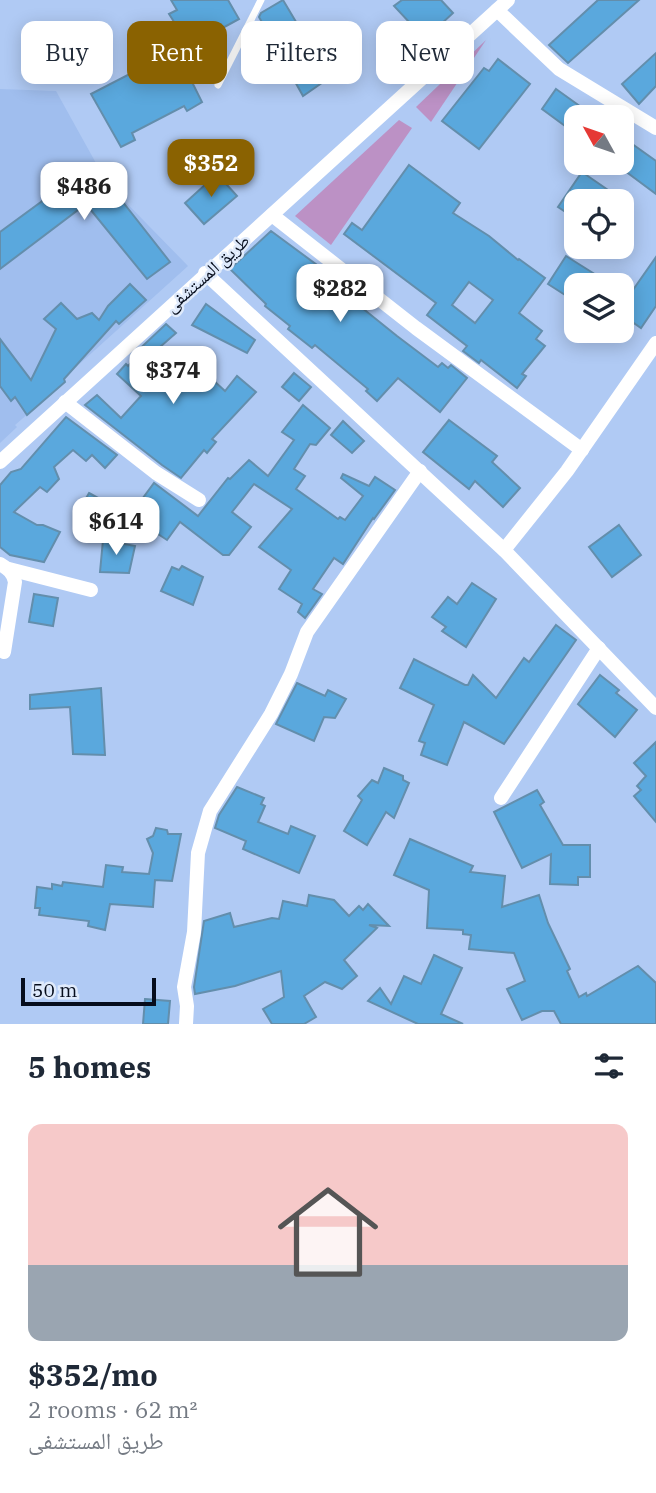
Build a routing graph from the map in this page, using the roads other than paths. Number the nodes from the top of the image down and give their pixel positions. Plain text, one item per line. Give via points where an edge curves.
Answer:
1 (261, 0) edge
2 (503, 5) edge
3 (218, 85) dead end
4 (656, 128) edge
5 (272, 215) junction
6 (205, 273) junction
7 (656, 344) edge
8 (65, 402) junction
9 (582, 450) junction
10 (0, 462) edge
11 (420, 471) junction
12 (199, 500) dead end
13 (504, 550) junction
14 (4, 567) edge
15 (91, 590) dead end
16 (599, 649) junction
17 (4, 652) dead end
18 (656, 708) edge
19 (501, 798) dead end
20 (186, 1024) edge

1 - 3 lane
2 - 4 street via 559,69
2 - 5 street, طريق المستشفى
5 - 6 street, طريق المستشفى
5 - 9 street
6 - 8 street, طريق المستشفى
6 - 11 street
7 - 9 street
8 - 10 street, طريق المستشفى
8 - 12 street via 156,473
9 - 13 street
11 - 13 street
11 - 20 street via 307,632 271,714 210,811 198,853 194,932 184,987
13 - 16 street
14 - 15 street
14 - 17 street via 15,582
16 - 18 street
16 - 19 street

